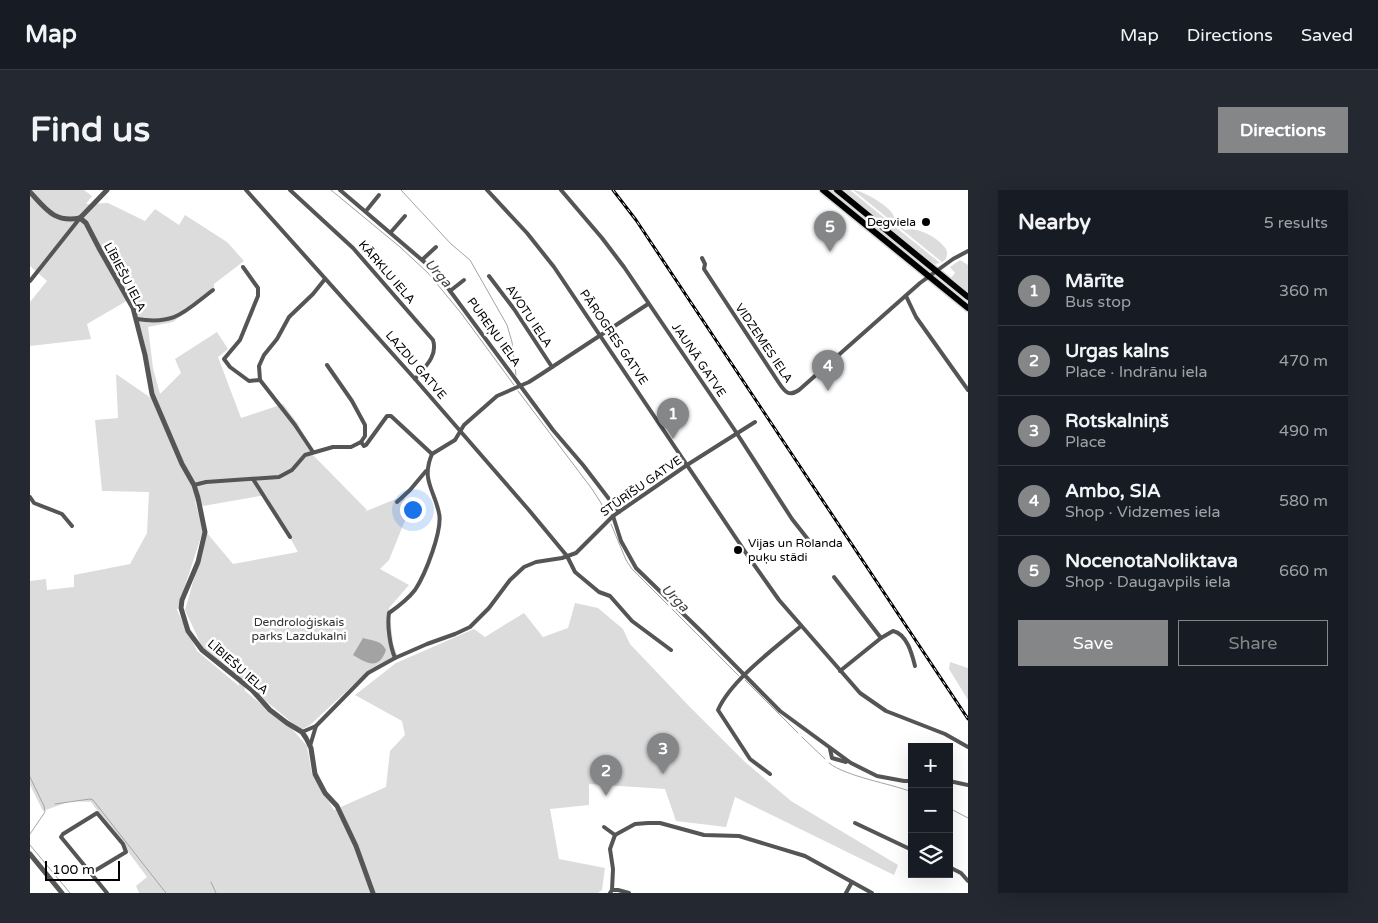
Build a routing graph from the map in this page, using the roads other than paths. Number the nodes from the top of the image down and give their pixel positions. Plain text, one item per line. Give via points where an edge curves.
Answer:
1 (107, 190) edge
2 (246, 190) edge
3 (290, 190) edge
4 (340, 190) edge
5 (487, 190) edge
6 (561, 190) edge
7 (823, 190) edge
8 (837, 190) edge
9 (30, 192) edge
10 (380, 195) dead end
11 (366, 211) junction
12 (405, 216) dead end
13 (80, 218) junction
14 (391, 232) junction
15 (436, 247) dead end
16 (966, 252) edge
17 (702, 258) dead end
18 (423, 259) junction
19 (968, 260) edge
20 (243, 268) dead end
21 (937, 272) junction
22 (489, 276) dead end
23 (929, 277) junction
24 (325, 279) junction
25 (464, 280) dead end
26 (30, 281) edge
27 (213, 290) dead end
28 (450, 290) junction
29 (906, 296) junction
30 (968, 297) edge
31 (648, 304) junction
32 (968, 308) edge
33 (137, 319) junction
34 (601, 335) junction
35 (327, 365) dead end
36 (552, 367) junction
37 (415, 379) junction
38 (260, 380) junction
39 (520, 386) junction
40 (968, 390) edge
41 (755, 422) dead end
42 (461, 433) junction
43 (737, 433) junction
44 (361, 442) junction
45 (312, 452) junction
46 (432, 454) junction
47 (687, 465) junction
48 (426, 471) junction
49 (253, 479) junction
50 (194, 485) junction
51 (30, 497) edge
52 (397, 502) dead end
53 (619, 512) junction
54 (613, 516) junction
55 (72, 526) dead end
56 (290, 537) dead end
57 (814, 547) dead end
58 (567, 556) junction
59 (834, 578) dead end
60 (801, 626) junction
61 (881, 638) junction
62 (672, 650) dead end
63 (395, 658) junction
64 (915, 666) dead end
65 (840, 671) junction
66 (745, 675) junction
67 (316, 726) junction
68 (302, 732) junction
69 (310, 746) junction
70 (968, 746) edge
71 (770, 774) dead end
72 (908, 781) edge
73 (953, 782) edge
74 (968, 785) edge
75 (855, 823) dead end
76 (604, 827) dead end
77 (615, 835) junction
78 (908, 848) edge
79 (30, 854) edge
80 (953, 869) edge
81 (91, 873) junction
82 (968, 881) edge
83 (852, 882) junction
84 (611, 892) edge
85 (62, 893) edge
86 (107, 893) edge
87 (373, 893) edge
88 (629, 893) edge
89 (846, 893) edge
90 (872, 893) edge

1 - 13 street
2 - 24 street, LAZDU GATVE
3 - 37 street, KĀRKLU IELA via 353,248 433,340 434,354
4 - 11 street, PUREŅU IELA
5 - 34 street, PĀROGRES GATVE via 554,267
6 - 31 street, JAUNĀ GATVE via 609,246
7 - 23 highway
8 - 21 highway
9 - 13 street via 58,218
10 - 11 street
11 - 14 street, PUREŅU IELA
12 - 14 street
13 - 26 street
13 - 33 street, LĪBIEŠU IELA via 86,222
14 - 18 street, PUREŅU IELA
15 - 18 street
16 - 19 street
16 - 21 street, VIDZEMES IELA
17 - 29 street, VIDZEMES IELA via 704,269 715,288 789,394 799,390
18 - 28 street, PUREŅU IELA
20 - 38 street via 258,288 258,296 240,340 224,359 249,381
21 - 23 street, VIDZEMES IELA
21 - 30 highway
22 - 36 street, AVOTU IELA
23 - 29 street, VIDZEMES IELA
23 - 32 highway
24 - 37 street, LAZDU GATVE
24 - 38 street via 288,317 277,340 264,355
25 - 28 street
27 - 33 street via 176,318 155,322
28 - 39 street, PUREŅU IELA
29 - 40 street via 916,317
31 - 34 street
31 - 43 street, JAUNĀ GATVE
33 - 50 street, LĪBIEŠU IELA via 152,394
34 - 36 street
34 - 47 street, PĀROGRES GATVE
35 - 44 street via 365,425 366,436
36 - 39 street
37 - 42 street, LAZDU GATVE
38 - 45 street
39 - 42 street via 497,396 464,425
39 - 53 street, PUREŅU IELA
41 - 43 street, STŪRĪŠU GATVE
42 - 46 street
42 - 58 street, LAZDU GATVE
43 - 47 street, STŪRĪŠU GATVE
43 - 57 street, JAUNĀ GATVE via 792,519
44 - 45 street via 351,447 339,446
44 - 46 street via 366,445 391,416
45 - 49 street via 279,477
46 - 48 street
47 - 53 street, STŪRĪŠU GATVE
47 - 60 street, PĀROGRES GATVE via 766,583
48 - 52 street
48 - 63 street via 440,525 416,588 389,613
49 - 50 street
49 - 56 street
50 - 68 street, LĪBIEŠU IELA via 205,532 198,562 182,600 181,608 188,631 202,650 252,690 270,710
51 - 55 street via 34,503 62,514
53 - 54 street, STŪRĪŠU GATVE
54 - 58 street, STŪRĪŠU GATVE via 576,553
54 - 66 street via 636,568
58 - 62 street, LAZDU GATVE via 575,572 588,584 610,596 632,621
58 - 63 street, STŪRĪŠU GATVE via 529,564 510,580 470,628
59 - 61 street
60 - 65 street, PĀROGRES GATVE
60 - 66 street
61 - 64 street via 893,632 900,634 911,651
61 - 65 street
63 - 67 street, STŪRĪŠU GATVE via 362,678
65 - 70 street, PĀROGRES GATVE via 878,707
66 - 71 street via 718,710 750,759
66 - 72 street via 780,712 830,749 832,758 877,776
67 - 68 street, STŪRĪŠU GATVE
67 - 69 street
68 - 69 street, LĪBIEŠU IELA
69 - 87 street, LĪBIEŠU IELA via 315,774 339,811
73 - 74 street
75 - 78 street
76 - 77 street
77 - 83 street via 635,824 648,823 694,833 739,836 798,853
77 - 84 street via 610,849 613,869
79 - 85 street
80 - 82 street
81 - 81 street via 61,837 97,813 126,852
81 - 86 street
83 - 89 street
83 - 90 street
84 - 88 street

